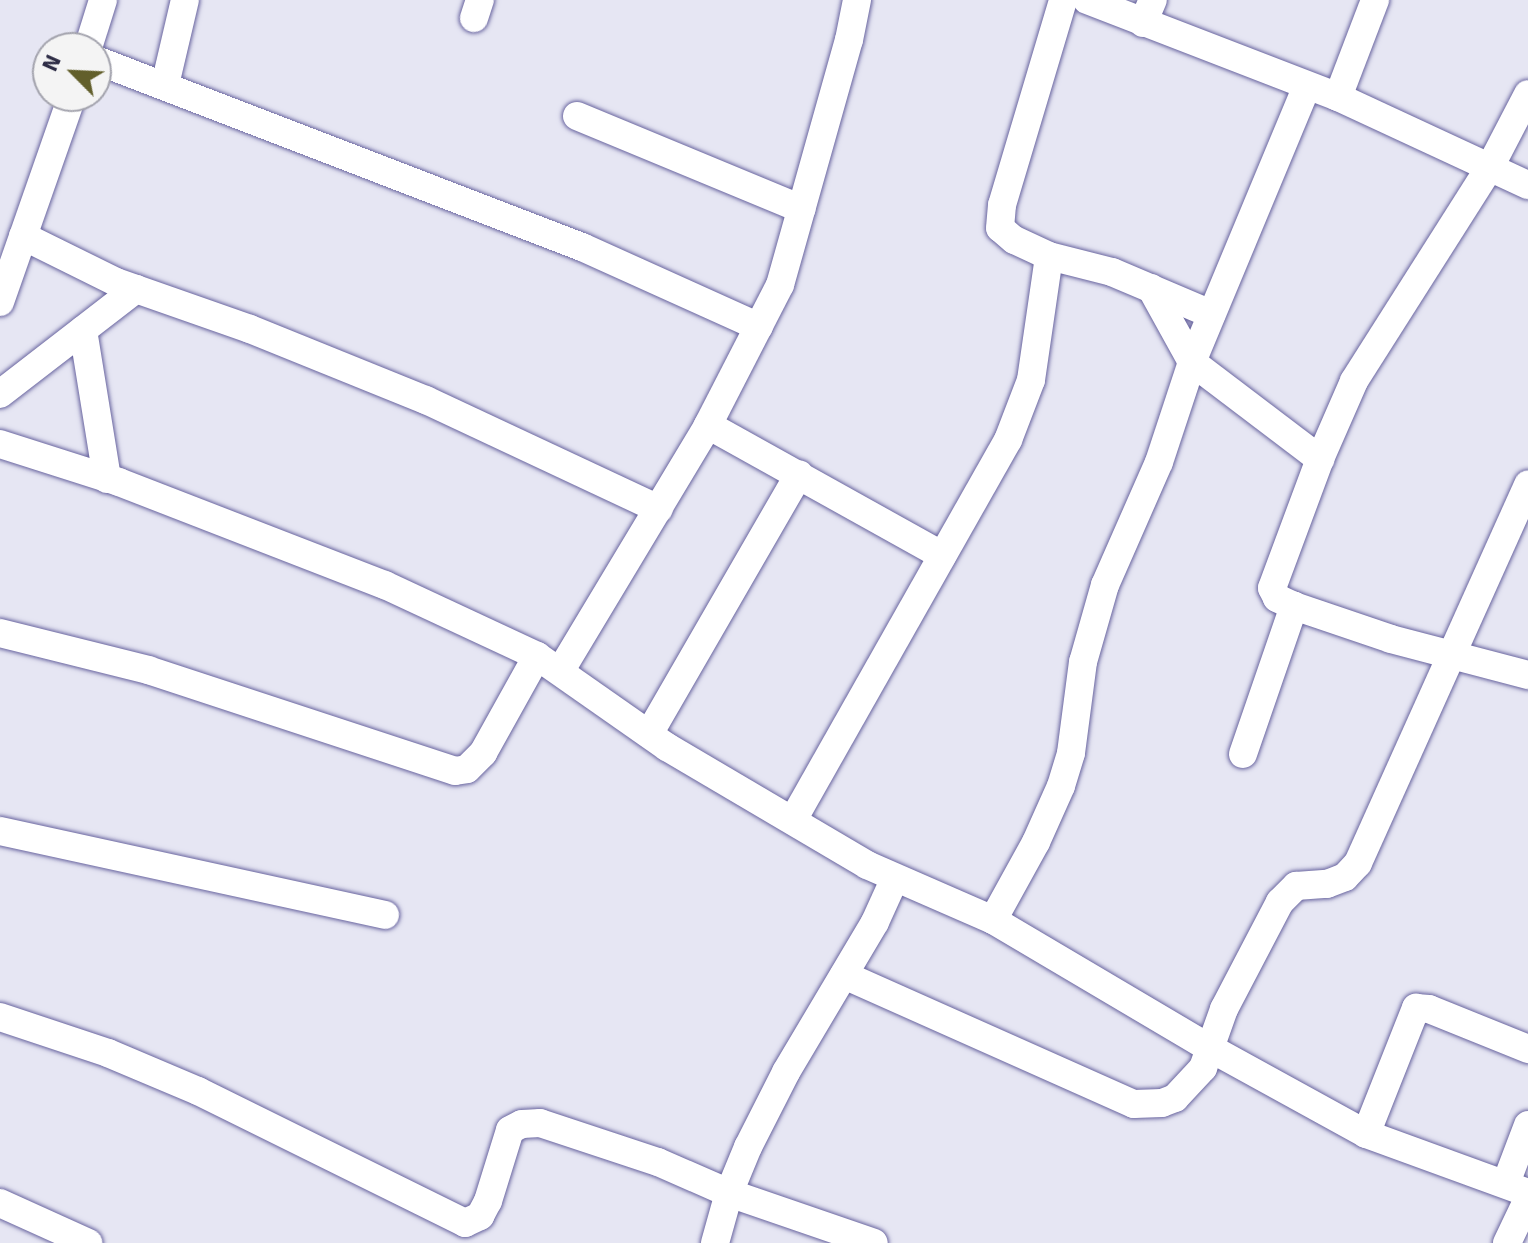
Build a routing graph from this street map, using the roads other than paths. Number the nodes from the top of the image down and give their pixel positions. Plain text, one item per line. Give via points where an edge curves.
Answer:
1 (103, 0) edge
2 (185, 0) edge
3 (857, 0) edge
4 (1063, 0) edge
5 (1087, 0) edge
6 (1375, 0) edge
7 (1148, 11) edge
8 (93, 32) edge
9 (112, 66) edge
10 (165, 85) junction
11 (1307, 86) junction
12 (1528, 94) edge
13 (1338, 97) junction
14 (66, 112) edge
15 (577, 116) dead end
16 (1490, 167) junction
17 (1528, 185) edge
18 (801, 209) junction
19 (23, 236) junction
20 (1049, 256) junction
21 (1151, 288) junction
22 (136, 289) junction
23 (0, 302) edge
24 (1211, 314) junction
25 (759, 327) junction
26 (83, 330) junction
27 (1192, 362) junction
28 (0, 394) edge
29 (708, 425) junction
30 (0, 444) edge
31 (1320, 459) junction
32 (799, 474) junction
33 (107, 479) junction
34 (1528, 484) edge
35 (659, 509) junction
36 (942, 555) junction
37 (1294, 606) junction
38 (0, 633) edge
39 (1452, 655) junction
40 (549, 663) junction
41 (1528, 675) edge
42 (649, 734) junction
43 (1243, 754) dead end
44 (793, 820) junction
45 (0, 831) edge
46 (895, 878) junction
47 (385, 915) dead end
48 (993, 920) junction
49 (844, 975) junction
50 (0, 1017) edge
51 (1208, 1047) junction
52 (1528, 1049) edge
53 (1528, 1125) edge
54 (1366, 1134) junction
55 (1521, 1192) edge
56 (729, 1193) junction
57 (0, 1203) edge
58 (88, 1243) edge
59 (715, 1243) edge
60 (874, 1243) edge
61 (1507, 1243) edge

1 - 8 street
2 - 10 street
3 - 18 street
4 - 20 street via 1002,205 1000,228
5 - 7 street
6 - 13 street
7 - 11 street
9 - 10 street
10 - 25 street via 582,247
11 - 13 street
11 - 24 street
12 - 16 street
13 - 16 street
14 - 19 street
15 - 18 street
16 - 17 street
16 - 31 street via 1354,381
18 - 25 street via 780,285
19 - 22 street
19 - 23 street
20 - 21 street
20 - 36 street via 1031,380 1008,440
21 - 24 street
21 - 27 street
22 - 26 street
22 - 35 street via 426,400
24 - 27 street
25 - 29 street
26 - 28 street
26 - 33 street
27 - 31 street
27 - 48 street via 1159,462 1105,585 1083,662 1071,753 1061,786
29 - 32 street
29 - 35 street
30 - 33 street
31 - 37 street via 1272,588 1277,598
32 - 36 street
32 - 42 street
33 - 40 street via 385,585
34 - 39 street
35 - 40 street
36 - 44 street
37 - 39 street
37 - 43 street
38 - 40 street via 148,670 455,771 467,769 483,753
39 - 41 street
39 - 51 street via 1358,863 1345,877 1327,884 1296,886 1280,902
40 - 42 street
42 - 44 street
44 - 46 street
45 - 47 street
46 - 48 street
46 - 49 street
48 - 51 street
49 - 51 street via 1134,1104 1175,1098 1203,1068
49 - 56 street via 786,1072
50 - 56 street via 108,1053 198,1091 465,1223 480,1216 510,1130 522,1124 540,1123 658,1162
51 - 54 street
52 - 54 street via 1416,1008
53 - 55 street
54 - 55 street
55 - 61 street
56 - 59 street
56 - 60 street
57 - 58 street

